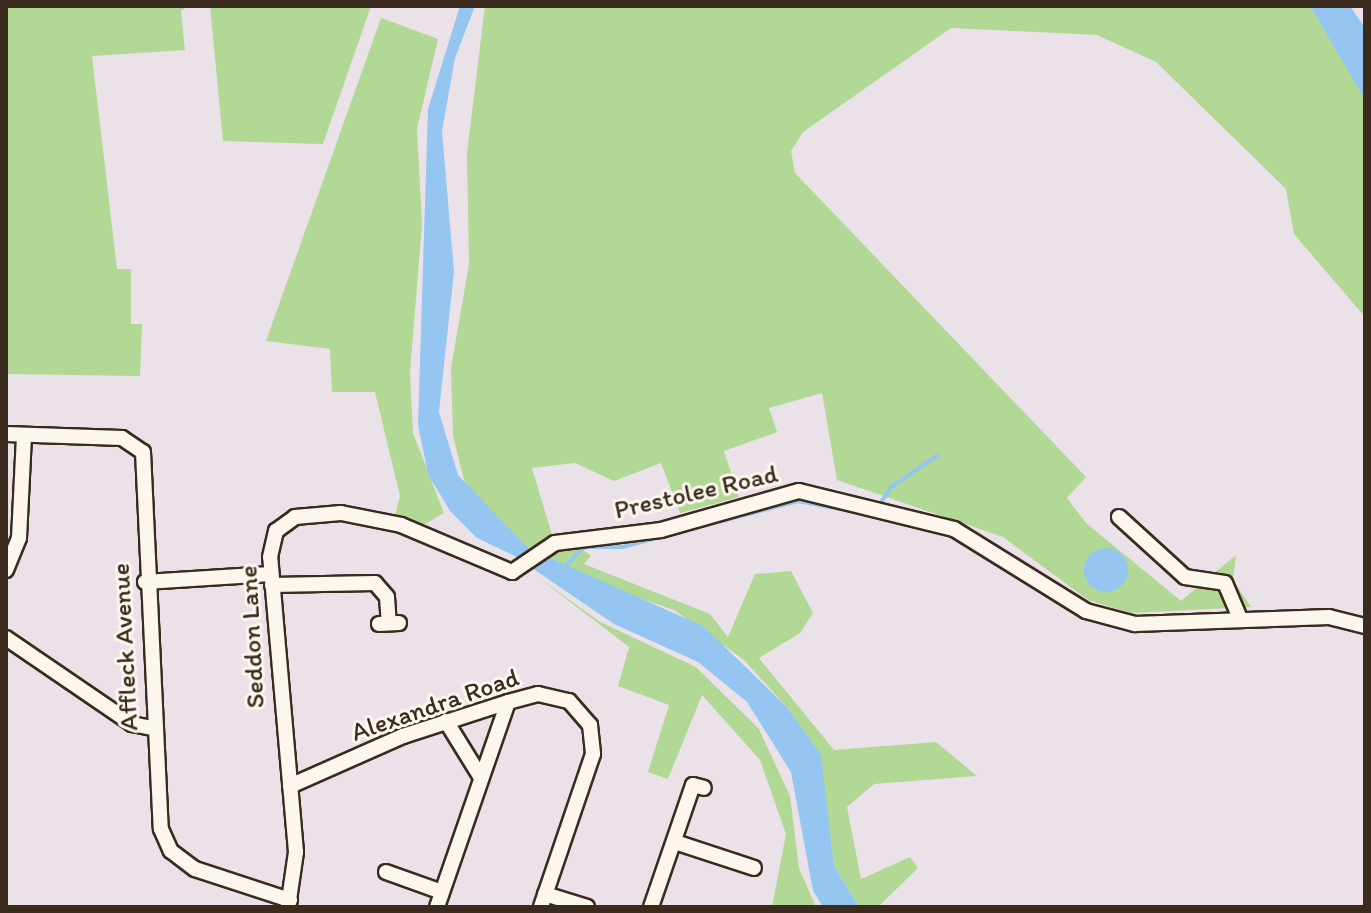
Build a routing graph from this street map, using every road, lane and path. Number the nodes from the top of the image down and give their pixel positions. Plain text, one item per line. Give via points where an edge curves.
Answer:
1 (6, 434) edge
2 (24, 435) junction
3 (1119, 517) dead end
4 (8, 563) edge
5 (523, 568) joint
6 (272, 580) junction
7 (145, 582) junction
8 (1239, 616) junction
9 (389, 624) dead end
10 (1365, 626) edge
11 (6, 638) edge
12 (508, 702) junction
13 (446, 721) junction
14 (153, 728) junction
15 (480, 776) junction
16 (290, 786) junction
17 (704, 788) dead end
18 (675, 842) junction
19 (754, 868) dead end
20 (386, 872) dead end
21 (439, 900) edge
22 (543, 901) edge
23 (289, 904) edge
24 (587, 907) edge
25 (651, 907) edge

1 - 2 street, Affleck Avenue
2 - 4 street via 19,538
2 - 7 street, Affleck Avenue via 138,444 145,458
3 - 8 street via 1185,577 1225,583
5 - 6 street, Seddon Lane via 501,571 401,525 321,513 281,525
5 - 8 street, Prestolee Road via 536,553 574,539 690,523 799,491 954,529 1086,611 1135,624
6 - 7 street
6 - 9 street via 375,583 387,597
6 - 16 street, Seddon Lane
7 - 14 street, Affleck Avenue
8 - 10 street, Prestolee Road via 1329,617
11 - 14 street via 132,724
12 - 13 street, Alexandra Road
12 - 15 street
12 - 22 street, Alexandra Road via 538,694 562,698 581,711 594,740
13 - 15 street
13 - 16 street, Alexandra Road
14 - 23 street, Affleck Avenue via 161,829 171,851 195,869
15 - 21 street
16 - 23 street, Seddon Lane via 296,852
17 - 18 street via 693,785
18 - 19 street via 735,856
18 - 25 street
20 - 21 street
22 - 24 street

